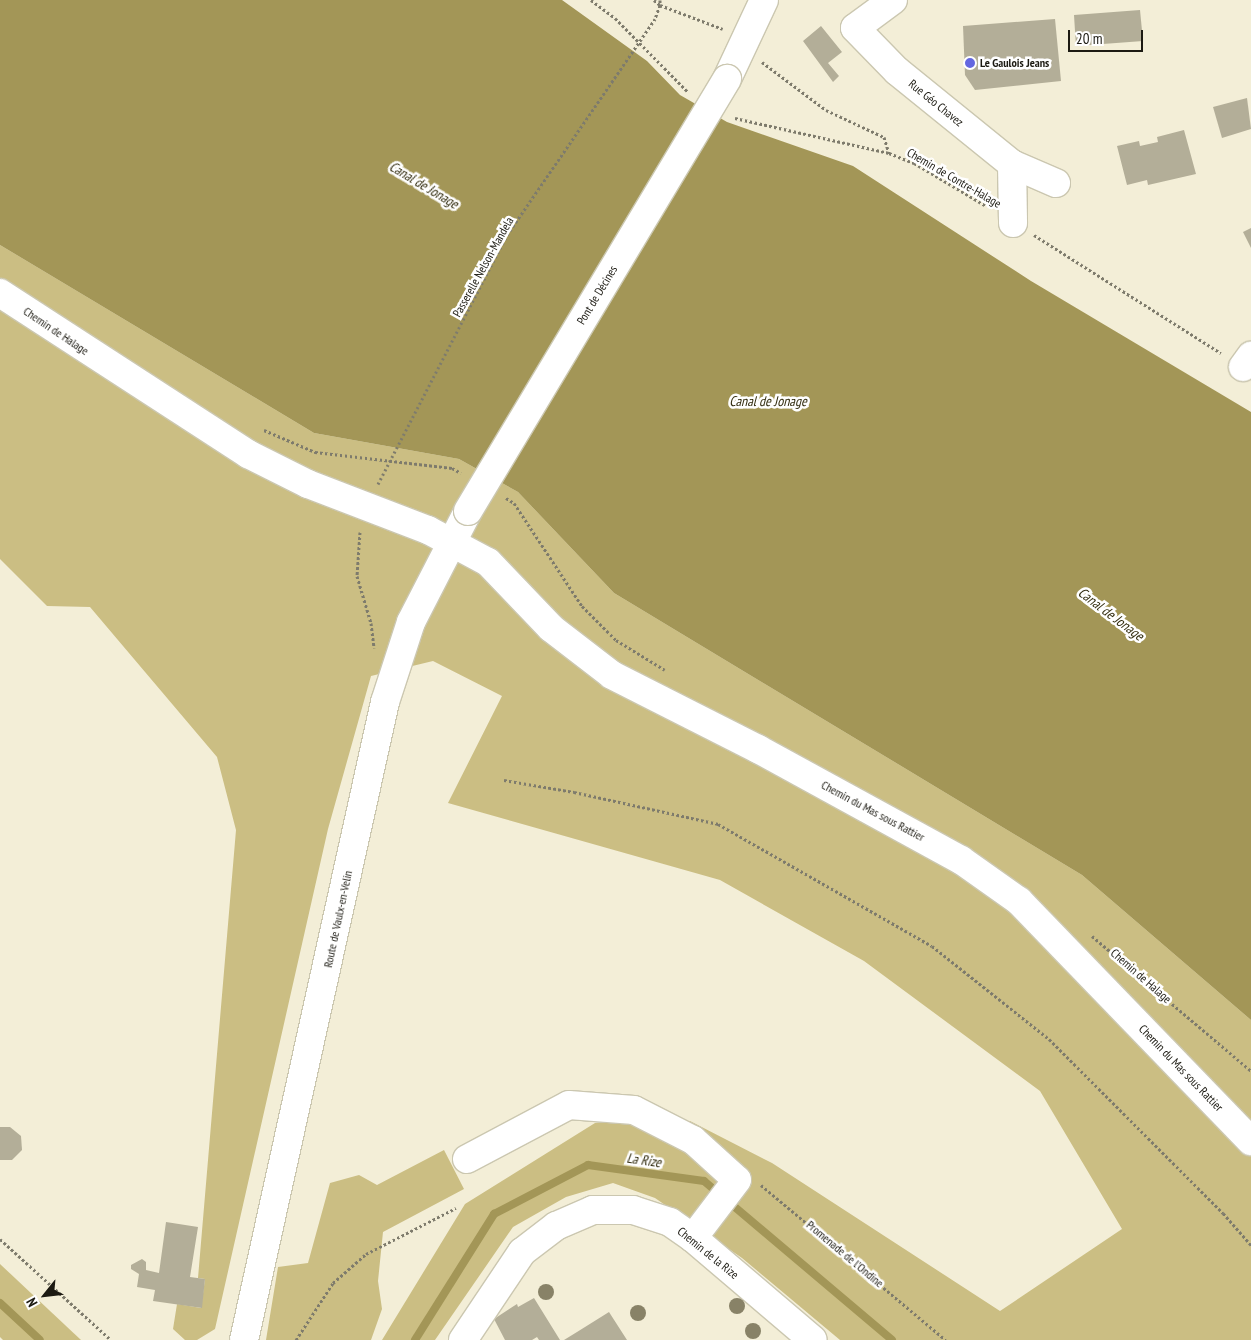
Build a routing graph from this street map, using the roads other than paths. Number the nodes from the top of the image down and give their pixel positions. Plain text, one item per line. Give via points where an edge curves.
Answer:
1 (764, 0) edge
2 (893, 0) edge
3 (1012, 164) junction
4 (1056, 183) dead end
5 (1014, 222) road end
6 (0, 293) edge
7 (468, 511) joint
8 (451, 541) junction
9 (1251, 1140) edge
10 (466, 1159) dead end
11 (699, 1230) junction
12 (244, 1340) edge
13 (463, 1340) edge
14 (813, 1340) edge

1 - 7 street, Pont de Décines, bridge via 727,79
2 - 3 street, Rue Géo Chavez via 855,28 897,71
3 - 4 street
3 - 5 street
6 - 8 street, Chemin de Halage via 111,368 265,462 308,484
7 - 8 street, Route de Vaulx-en-Velin
8 - 9 street, Chemin du Mas sous Rattier via 488,562 551,628 612,675 896,823 960,860 1019,901
8 - 12 street, Route de Vaulx-en-Velin via 411,622 385,702
10 - 11 street via 569,1105 634,1110 693,1140 737,1180
11 - 13 street, Chemin de la Rize via 633,1210 593,1210 556,1226 522,1252
11 - 14 street, Chemin de la Rize

